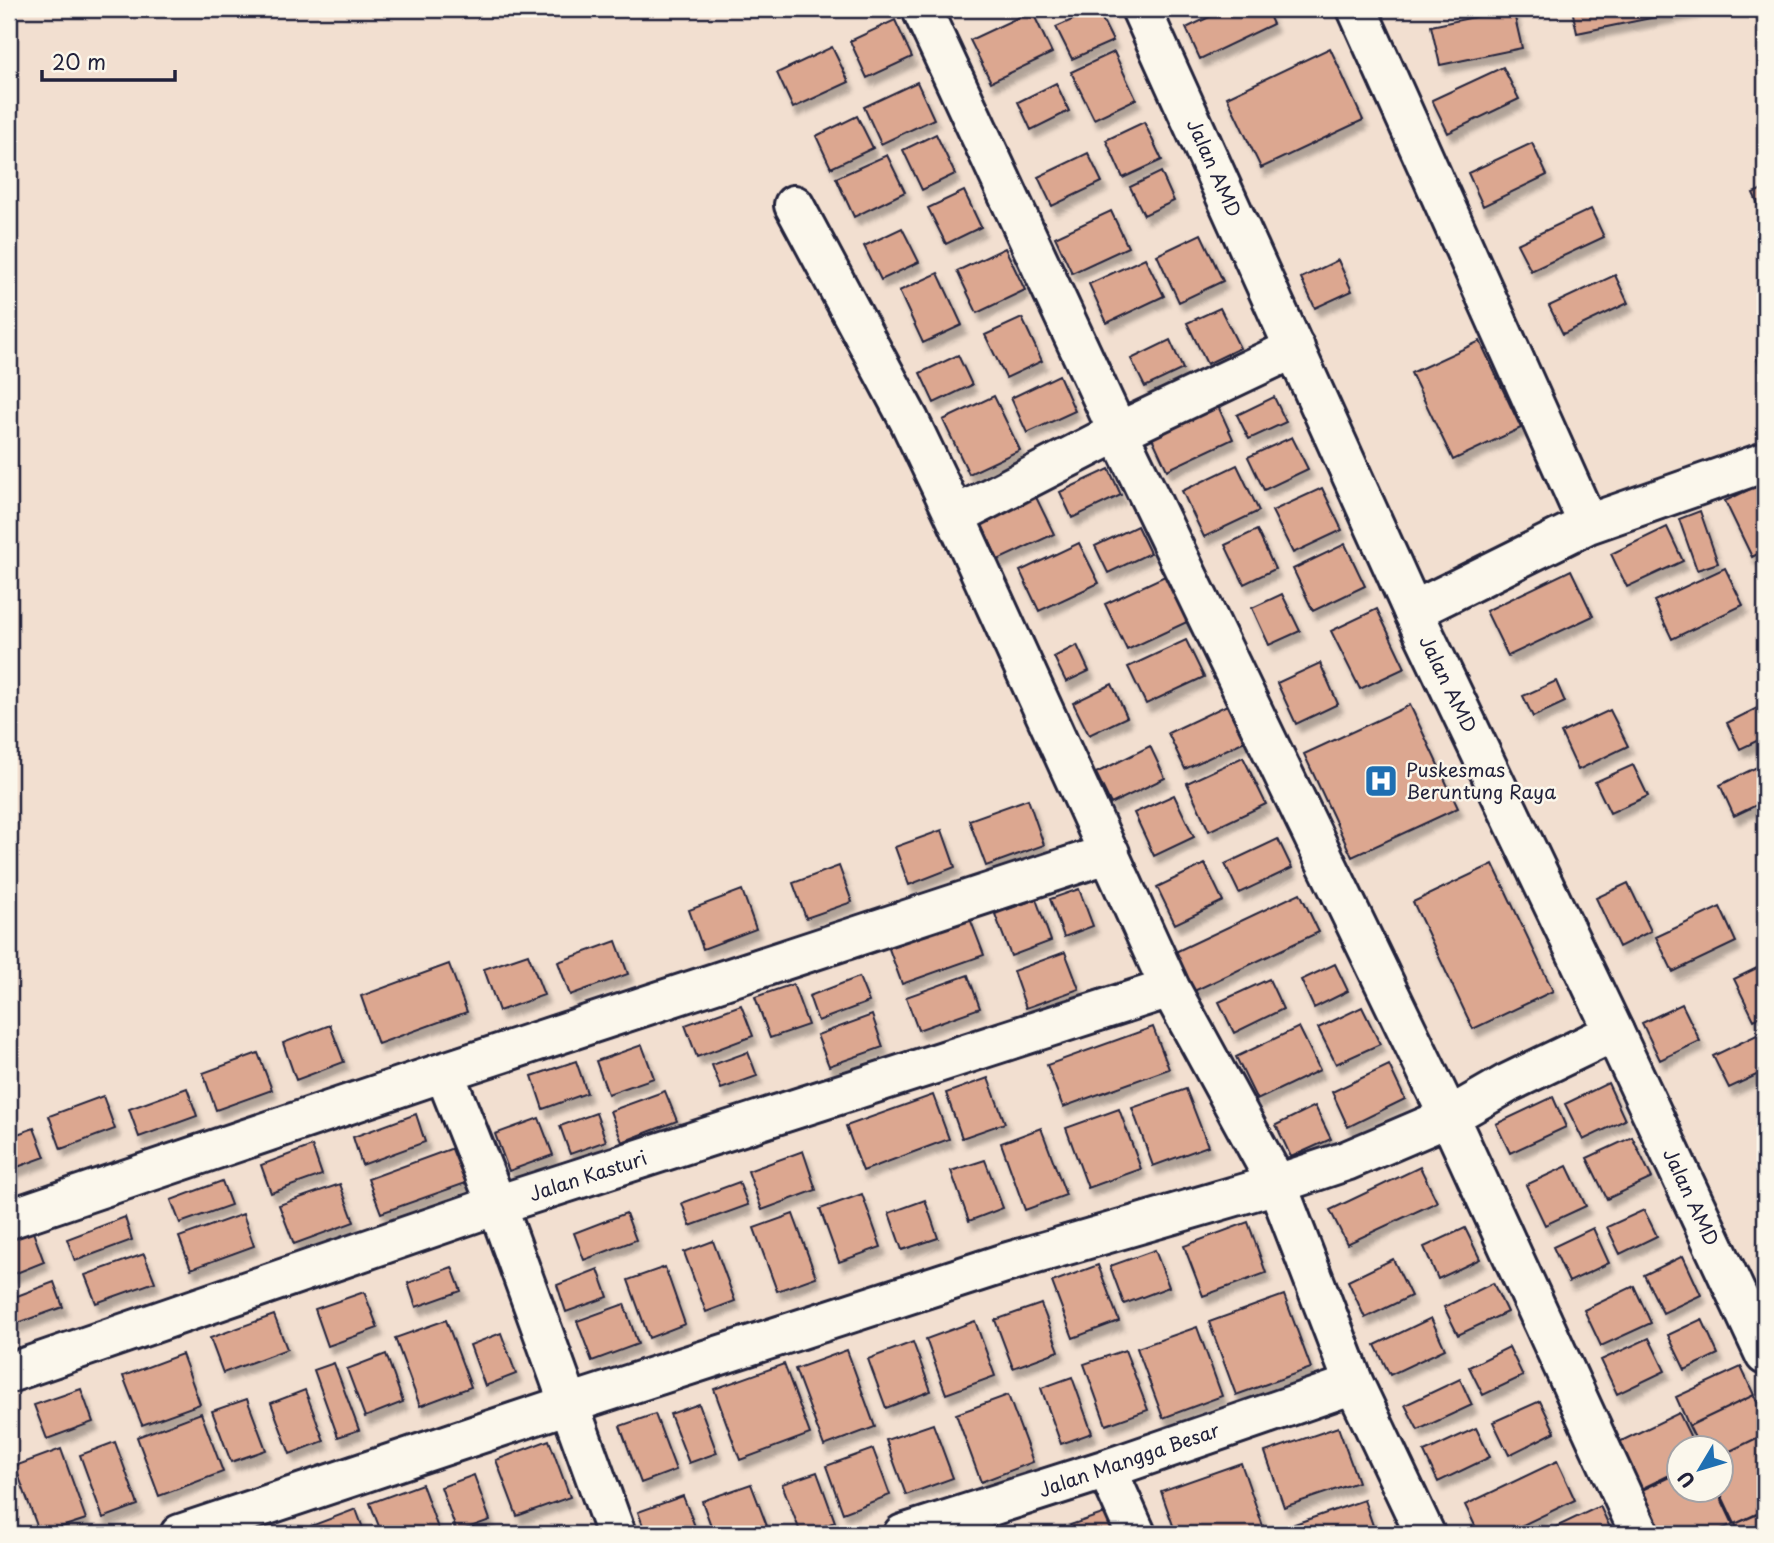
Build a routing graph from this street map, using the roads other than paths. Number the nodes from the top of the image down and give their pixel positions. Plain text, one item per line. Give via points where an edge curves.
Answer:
1 (1141, 9) edge
2 (1357, 9) edge
3 (923, 12) dead end
4 (794, 205) dead end
5 (1295, 348) junction
6 (1118, 432) junction
7 (1765, 462) edge
8 (955, 516) junction
9 (1588, 524) junction
10 (1413, 611) junction
11 (1110, 853) junction
12 (1170, 988) junction
13 (1614, 1032) junction
14 (444, 1072) junction
15 (1449, 1117) junction
16 (1278, 1184) junction
17 (497, 1205) junction
18 (9, 1219) edge
19 (1765, 1356) edge
20 (9, 1373) edge
21 (1354, 1384) junction
22 (569, 1404) junction
23 (1107, 1469) junction
24 (180, 1534) edge
25 (616, 1534) edge
26 (903, 1534) edge
27 (1136, 1534) edge
28 (1425, 1534) edge
29 (1640, 1534) edge

1 - 5 street, Jalan AMD
2 - 9 street
3 - 6 street
4 - 8 street
5 - 6 street
5 - 10 street, Jalan AMD
6 - 8 street
6 - 15 street
7 - 9 street
8 - 11 street
9 - 10 street
10 - 13 street, Jalan AMD
11 - 12 street
11 - 14 street
12 - 16 street
12 - 17 street, Jalan Kasturi
13 - 15 street
13 - 19 street, Jalan AMD
14 - 17 street
14 - 18 street
15 - 16 street
15 - 29 street
16 - 21 street
16 - 22 street via 1005,1263
17 - 20 street, Jalan Kasturi
17 - 22 street
21 - 23 street, Jalan Mangga Besar
21 - 28 street
22 - 24 street
22 - 25 street
23 - 26 street, Jalan Mangga Besar
23 - 27 street

